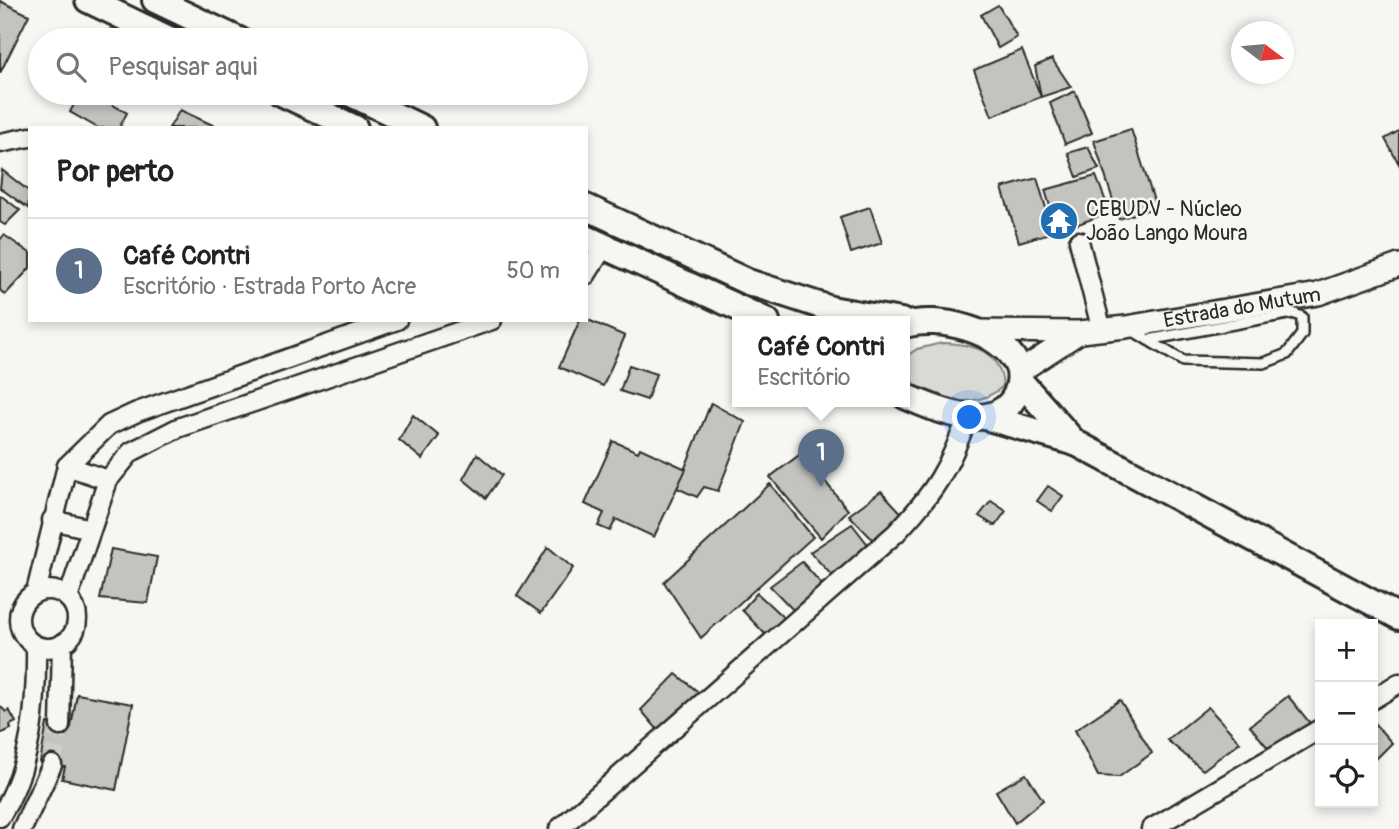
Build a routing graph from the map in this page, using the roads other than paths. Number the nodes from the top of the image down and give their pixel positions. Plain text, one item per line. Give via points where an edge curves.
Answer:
1 (88, 0) edge
2 (155, 0) edge
3 (146, 28) edge
4 (214, 28) edge
5 (306, 105) edge
6 (374, 105) edge
7 (351, 126) edge
8 (418, 126) edge
9 (28, 137) edge
10 (0, 143) edge
11 (588, 208) edge
12 (1079, 241) dead end
13 (595, 242) edge
14 (1399, 265) edge
15 (588, 268) edge
16 (755, 316) edge
17 (871, 316) edge
18 (391, 322) edge
19 (486, 322) edge
20 (910, 322) edge
21 (1126, 327) junction
22 (1091, 329) junction
23 (973, 331) junction
24 (1148, 340) junction
25 (1019, 376) junction
26 (910, 397) edge
27 (976, 416) junction
28 (1076, 443) junction
29 (67, 466) junction
30 (108, 480) junction
31 (52, 520) junction
32 (91, 529) junction
33 (36, 592) junction
34 (68, 598) junction
35 (1399, 617) edge
36 (62, 644) junction
37 (36, 646) junction
38 (1399, 683) edge
39 (1378, 696) edge
40 (60, 726) tunnel mouth
41 (1315, 732) edge
42 (52, 765) tunnel mouth
43 (0, 817) edge
44 (22, 829) edge
45 (559, 829) edge
46 (1152, 829) edge

1 - 3 main road
2 - 4 main road
5 - 7 main road
6 - 8 main road
9 - 10 street
11 - 17 main road via 748,282 831,309
12 - 22 street
13 - 15 street
13 - 16 main road
14 - 21 street, Estrada do Mutum via 1318,294
18 - 29 street via 137,412 110,425
19 - 30 street via 152,438 131,452
20 - 23 main road via 949,324
21 - 22 street, Estrada do Mutum
21 - 24 lane
22 - 23 street, Estrada do Mutum
22 - 25 street
23 - 25 main road via 1005,349
24 - 24 lane via 1183,361 1264,363 1287,354 1301,334 1302,317 1293,313
25 - 27 main road via 1010,404 995,415
25 - 28 main road
26 - 27 main road
27 - 28 main road
27 - 45 street via 940,480 896,533
28 - 35 main road
29 - 30 street
29 - 31 street
30 - 32 street
31 - 32 street
31 - 33 street
32 - 34 street
33 - 34 street via 48,590
33 - 37 street via 20,612 25,638
34 - 36 street via 77,623
36 - 37 street
36 - 40 street
37 - 43 street via 37,695 29,744 12,799
38 - 39 street
41 - 46 street
42 - 44 street

